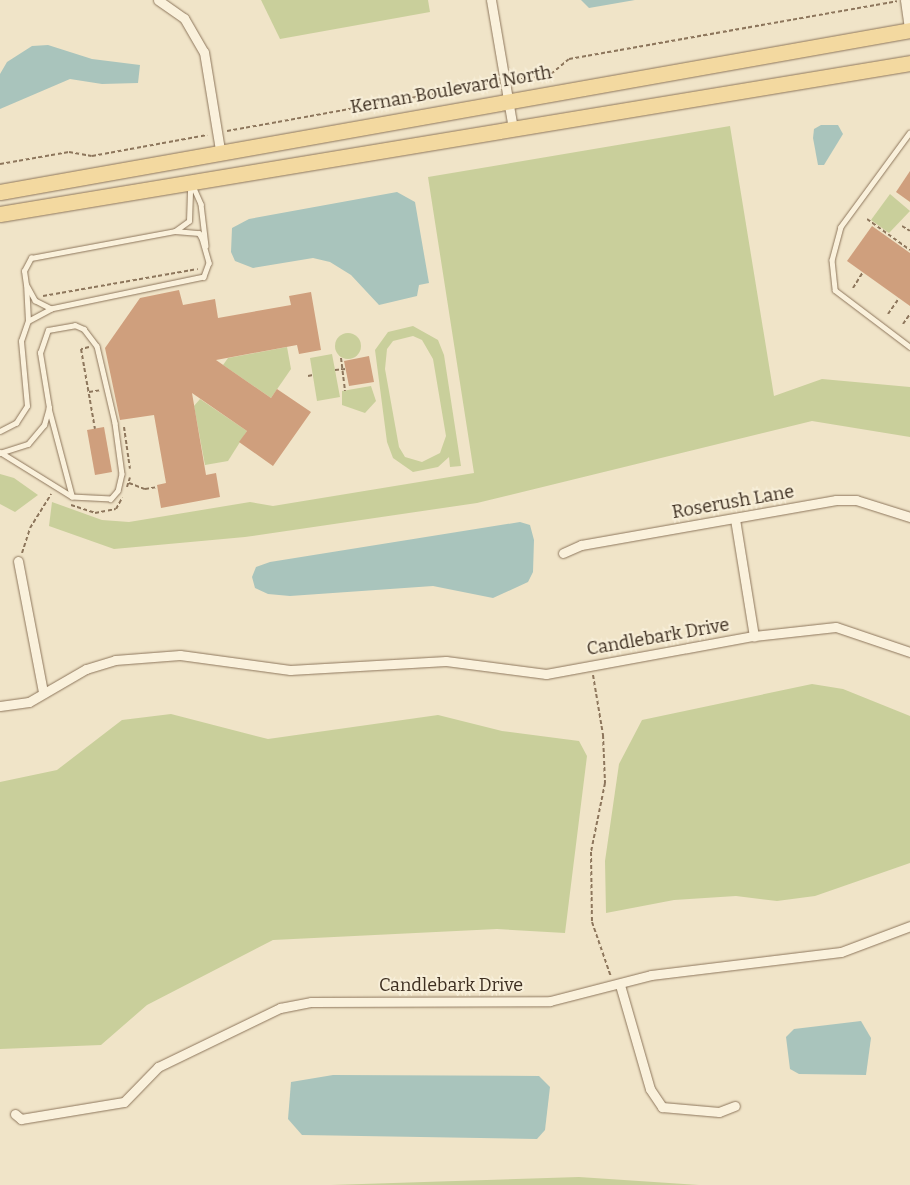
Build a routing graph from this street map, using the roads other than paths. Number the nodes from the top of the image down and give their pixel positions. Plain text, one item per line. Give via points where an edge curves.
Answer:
1 (158, 0) edge
2 (491, 0) edge
3 (903, 0) edge
4 (910, 32) edge
5 (910, 63) edge
6 (508, 98) junction
7 (513, 129) junction
8 (910, 133) edge
9 (220, 150) junction
10 (190, 180) junction
11 (0, 192) edge
12 (0, 214) edge
13 (175, 231) junction
14 (206, 247) junction
15 (26, 285) junction
16 (51, 309) junction
17 (28, 321) junction
18 (910, 347) edge
19 (49, 408) junction
20 (0, 431) edge
21 (0, 453) edge
22 (72, 496) junction
23 (910, 517) edge
24 (734, 519) junction
25 (563, 553) dead end
26 (18, 561) dead end
27 (754, 636) junction
28 (910, 652) edge
29 (43, 692) junction
30 (0, 706) edge
31 (910, 926) edge
32 (620, 985) junction
33 (735, 1106) dead end
34 (14, 1114) dead end

1 - 9 street via 184,18 204,52
2 - 6 street
3 - 4 street
4 - 6 main road, Kernan Boulevard North
5 - 7 main road
6 - 7 street
6 - 9 main road, Kernan Boulevard North
7 - 10 main road
8 - 18 lane via 841,227 832,260 835,290
9 - 11 main road, Kernan Boulevard North
10 - 12 main road
10 - 13 lane via 192,214
10 - 14 lane via 201,204
13 - 14 lane via 199,233
13 - 15 lane via 31,258 24,271
14 - 16 lane via 208,272 196,282
15 - 16 lane via 35,301
15 - 17 lane
16 - 17 lane
17 - 20 lane via 22,341 27,406 16,423
19 - 21 lane via 38,436
19 - 22 lane
19 - 22 lane via 40,353 48,330 74,325 91,334 97,346 122,474 112,498
21 - 22 lane
23 - 24 street, Roserush Lane via 856,500 836,500
24 - 25 street, Roserush Lane via 581,545
24 - 27 street
26 - 29 street
27 - 28 street, Candlebark Drive via 836,627
27 - 29 street, Candlebark Drive via 546,674 446,661 290,670 180,654 115,660 86,669
29 - 30 street, Candlebark Drive via 29,702
31 - 32 street, Candlebark Drive via 841,952 690,968
32 - 33 street via 650,1089 662,1107 719,1112
32 - 34 street, Candlebark Drive via 550,1001 311,1002 280,1008 158,1067 124,1102 22,1118

